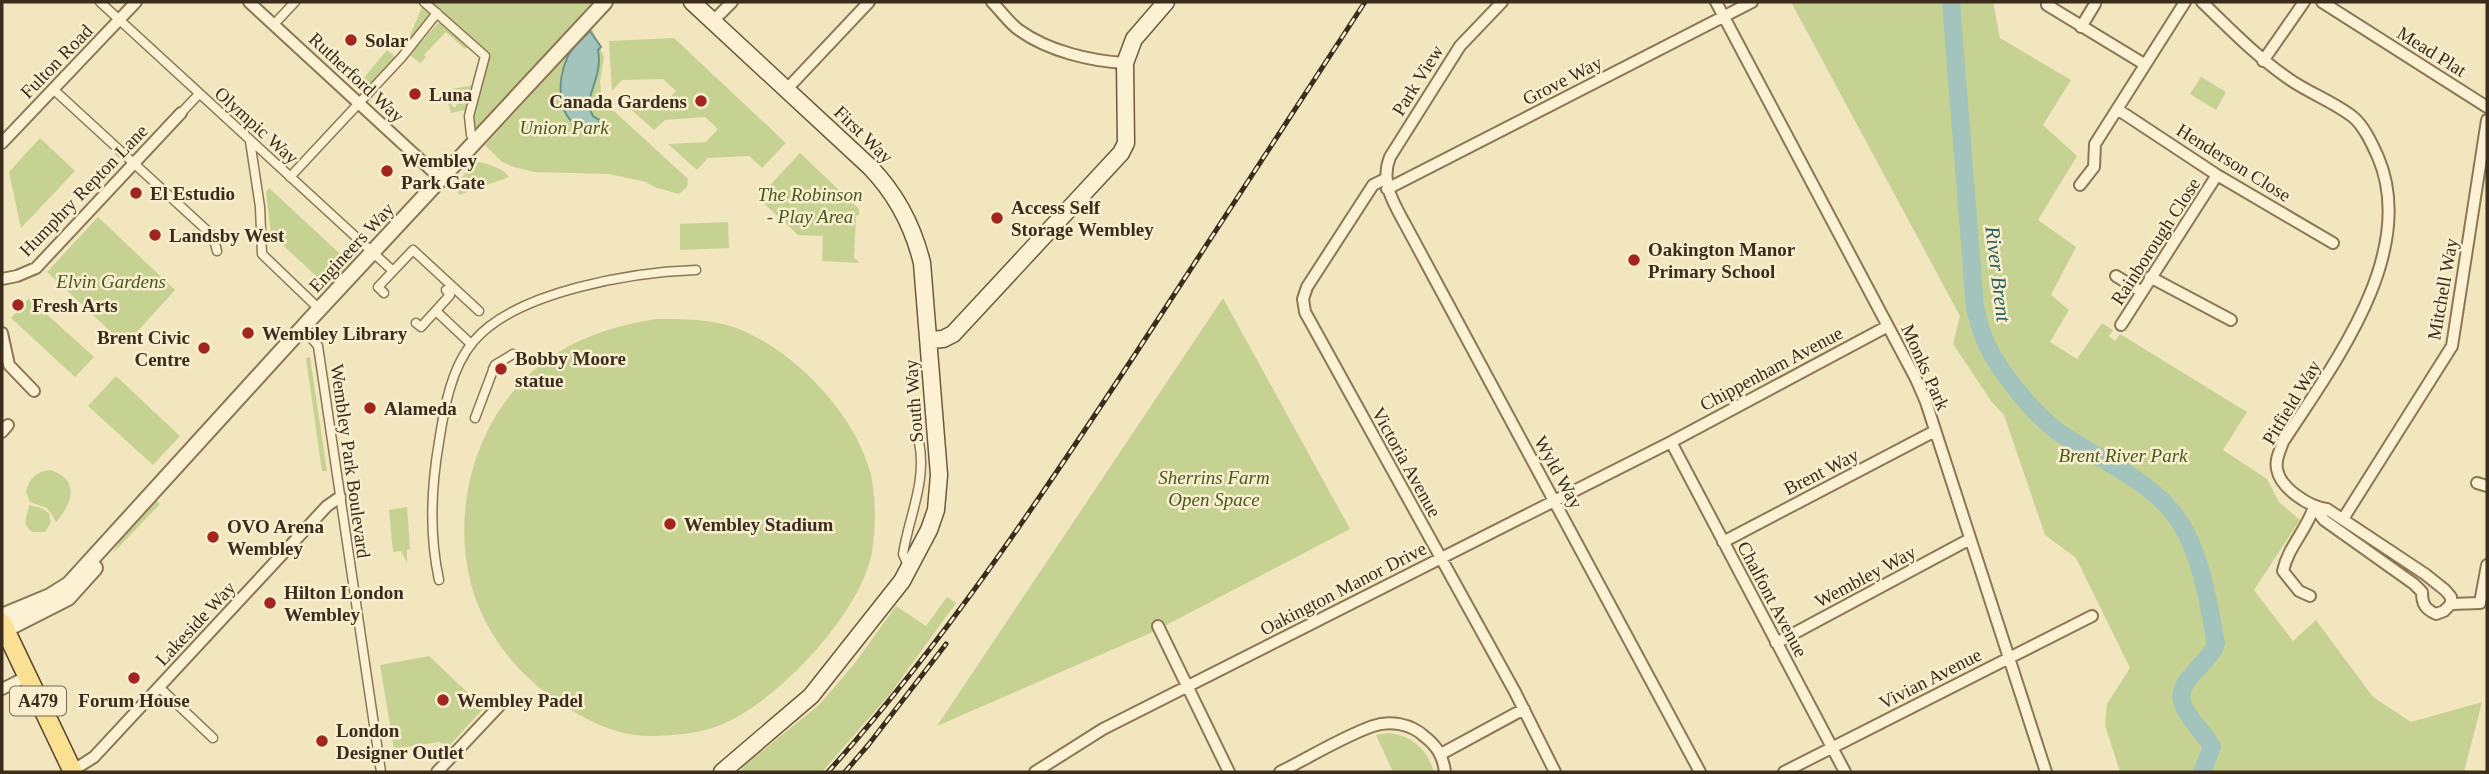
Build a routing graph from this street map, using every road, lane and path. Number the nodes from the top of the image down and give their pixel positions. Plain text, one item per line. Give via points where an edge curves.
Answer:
1 (100, 2) edge
2 (136, 2) edge
3 (249, 2) edge
4 (295, 2) edge
5 (424, 2) edge
6 (605, 2) edge
7 (692, 2) edge
8 (732, 2) edge
9 (870, 2) edge
10 (992, 2) edge
11 (1166, 2) edge
12 (1502, 2) edge
13 (1716, 2) edge
14 (1752, 2) edge
15 (2047, 2) edge
16 (2185, 2) edge
17 (2202, 2) edge
18 (2322, 2) edge
19 (2095, 4) dead end
20 (2299, 4) edge
21 (438, 13) junction
22 (1725, 15) junction
23 (119, 20) junction
24 (278, 20) dead end
25 (713, 21) junction
26 (2081, 27) junction
27 (2263, 61) junction
28 (1125, 63) junction
29 (2144, 64) junction
30 (52, 89) junction
31 (786, 90) junction
32 (199, 94) junction
33 (360, 103) junction
34 (2487, 107) edge
35 (2117, 109) junction
36 (181, 113) joint
37 (2487, 120) edge
38 (471, 135) dead end
39 (250, 140) junction
40 (2, 143) edge
41 (133, 164) junction
42 (2217, 175) junction
43 (290, 177) junction
44 (440, 178) junction
45 (1386, 184) junction
46 (2080, 185) dead end
47 (2333, 243) dead end
48 (217, 251) dead end
49 (372, 252) junction
50 (696, 270) dead end
51 (2116, 276) dead end
52 (2150, 277) junction
53 (2, 279) edge
54 (2142, 292) junction
55 (314, 304) dead end
56 (433, 308) dead end
57 (479, 311) dead end
58 (2231, 320) dead end
59 (2121, 325) dead end
60 (1888, 326) junction
61 (302, 327) junction
62 (2, 332) edge
63 (930, 340) junction
64 (471, 344) junction
65 (513, 354) dead end
66 (495, 365) junction
67 (485, 386) dead end
68 (34, 391) dead end
69 (475, 418) dead end
70 (1935, 431) junction
71 (919, 442) dead end
72 (1671, 442) junction
73 (340, 496) junction
74 (1554, 500) junction
75 (2314, 508) junction
76 (2343, 519) junction
77 (1970, 539) junction
78 (1723, 542) junction
79 (1440, 558) junction
80 (912, 564) junction
81 (2487, 565) edge
82 (439, 580) dead end
83 (2310, 596) dead end
84 (2451, 604) junction
85 (2092, 615) dead end
86 (3, 623) edge
87 (1158, 626) dead end
88 (1776, 643) junction
89 (2009, 657) junction
90 (26, 677) junction
91 (159, 687) junction
92 (1189, 687) junction
93 (2, 689) edge
94 (501, 704) dead end
95 (1524, 709) junction
96 (213, 738) dead end
97 (1832, 748) junction
98 (1441, 754) junction
99 (72, 771) edge
100 (381, 772) edge
101 (437, 772) edge
102 (722, 772) edge
103 (1035, 772) edge
104 (1229, 772) edge
105 (1280, 772) edge
106 (1445, 772) edge
107 (1555, 772) edge
108 (1700, 772) edge
109 (1784, 772) edge
110 (1845, 772) edge
111 (2046, 772) edge

1 - 23 street, Olympic Way
2 - 23 street, Fulton Road
3 - 33 street, Rutherford Way
4 - 24 street
5 - 21 street
6 - 44 street, Engineers Way
7 - 25 main road, First Way
8 - 25 street
9 - 31 street
10 - 28 street via 1016,29 1033,39 1104,62
11 - 28 main road, South Way via 1134,39
12 - 45 street, Park View via 1455,52 1394,150
13 - 22 street, Monks Park
14 - 22 street, Grove Way
15 - 26 street
16 - 29 street
17 - 27 street, Pitfield Way
18 - 34 street, Mead Plat
19 - 26 street
20 - 27 street
21 - 33 street
21 - 38 street via 485,56 469,116
22 - 45 street, Grove Way
22 - 60 street, Monks Park
23 - 30 street, Fulton Road
23 - 32 street, Olympic Way
25 - 31 main road, First Way
26 - 29 street
27 - 75 street, Pitfield Way via 2354,118 2385,173 2388,215 2379,275 2340,354 2277,458 2277,472 2291,491
28 - 63 main road, South Way via 1126,144 1121,153 953,334
29 - 35 street
30 - 40 street, Fulton Road
30 - 41 street
31 - 63 main road, First Way via 875,173 903,210 922,263
32 - 36 street
32 - 39 street, Olympic Way
33 - 43 street
33 - 44 street, Rutherford Way
35 - 42 street, Henderson Close
35 - 46 street via 2095,144 2094,167
36 - 41 street, Humphry Repton Lane
37 - 76 street, Mitchell Way via 2452,346
39 - 43 street, Olympic Way
39 - 55 street via 262,254
41 - 48 street via 213,236
41 - 53 street, Humphry Repton Lane via 36,268
42 - 47 street, Henderson Close
42 - 52 street, Rainborough Close
43 - 49 street, Olympic Way
44 - 49 street, Engineers Way
45 - 74 street, Wyld Way
45 - 79 street, Victoria Avenue via 1376,182 1370,188 1307,287 1303,305
49 - 57 street, Olympic Way via 397,273 413,250
49 - 61 street, Engineers Way
50 - 64 street via 640,274 565,291 505,317
51 - 54 street
52 - 54 street, Rainborough Close
52 - 58 street
54 - 59 street, Rainborough Close
56 - 64 street
60 - 70 street, Monks Park via 1916,379
60 - 72 street, Chippenham Avenue
61 - 73 street, Wembley Park Boulevard via 318,346
61 - 86 street, Engineers Way via 126,520 71,595
62 - 68 street via 9,365
63 - 80 main road, South Way via 938,494 929,530
64 - 82 street via 458,367 436,460 432,524
65 - 66 street
66 - 67 street
66 - 69 street
70 - 77 street, Monks Park
70 - 78 street, Brent Way
71 - 80 street via 919,492 904,554
72 - 74 street, Oakington Manor Drive
72 - 78 street, Chalfont Avenue
73 - 91 street, Lakeside Way
73 - 100 street, Wembley Park Boulevard
74 - 79 street, Oakington Manor Drive
74 - 108 street, Wyld Way
75 - 76 street, Pitfield Way via 2327,509
75 - 83 street via 2286,555 2283,571 2299,591
75 - 84 street via 2324,520 2414,584 2429,611 2436,614
76 - 84 street, Pitfield Way via 2445,590
77 - 88 street, Wembley Way
77 - 89 street, Monks Park
78 - 88 street, Chalfont Avenue
79 - 92 street, Oakington Manor Drive
79 - 95 street, Victoria Avenue
80 - 102 main road, South Way via 811,696
81 - 84 street via 2480,603
85 - 89 street, Vivian Avenue
86 - 90 main road, A479
87 - 92 street
88 - 97 street, Chalfont Avenue
89 - 97 street, Vivian Avenue
89 - 111 street, Monks Park
90 - 93 street
90 - 99 main road, A479
91 - 96 street
91 - 99 street, Lakeside Way via 94,757
92 - 103 street, Oakington Manor Drive via 1103,729
92 - 104 street
94 - 101 street
95 - 98 street
95 - 107 street, Victoria Avenue
97 - 109 street, Vivian Avenue
97 - 110 street, Chalfont Avenue
98 - 105 street via 1416,729 1374,725
98 - 106 street

